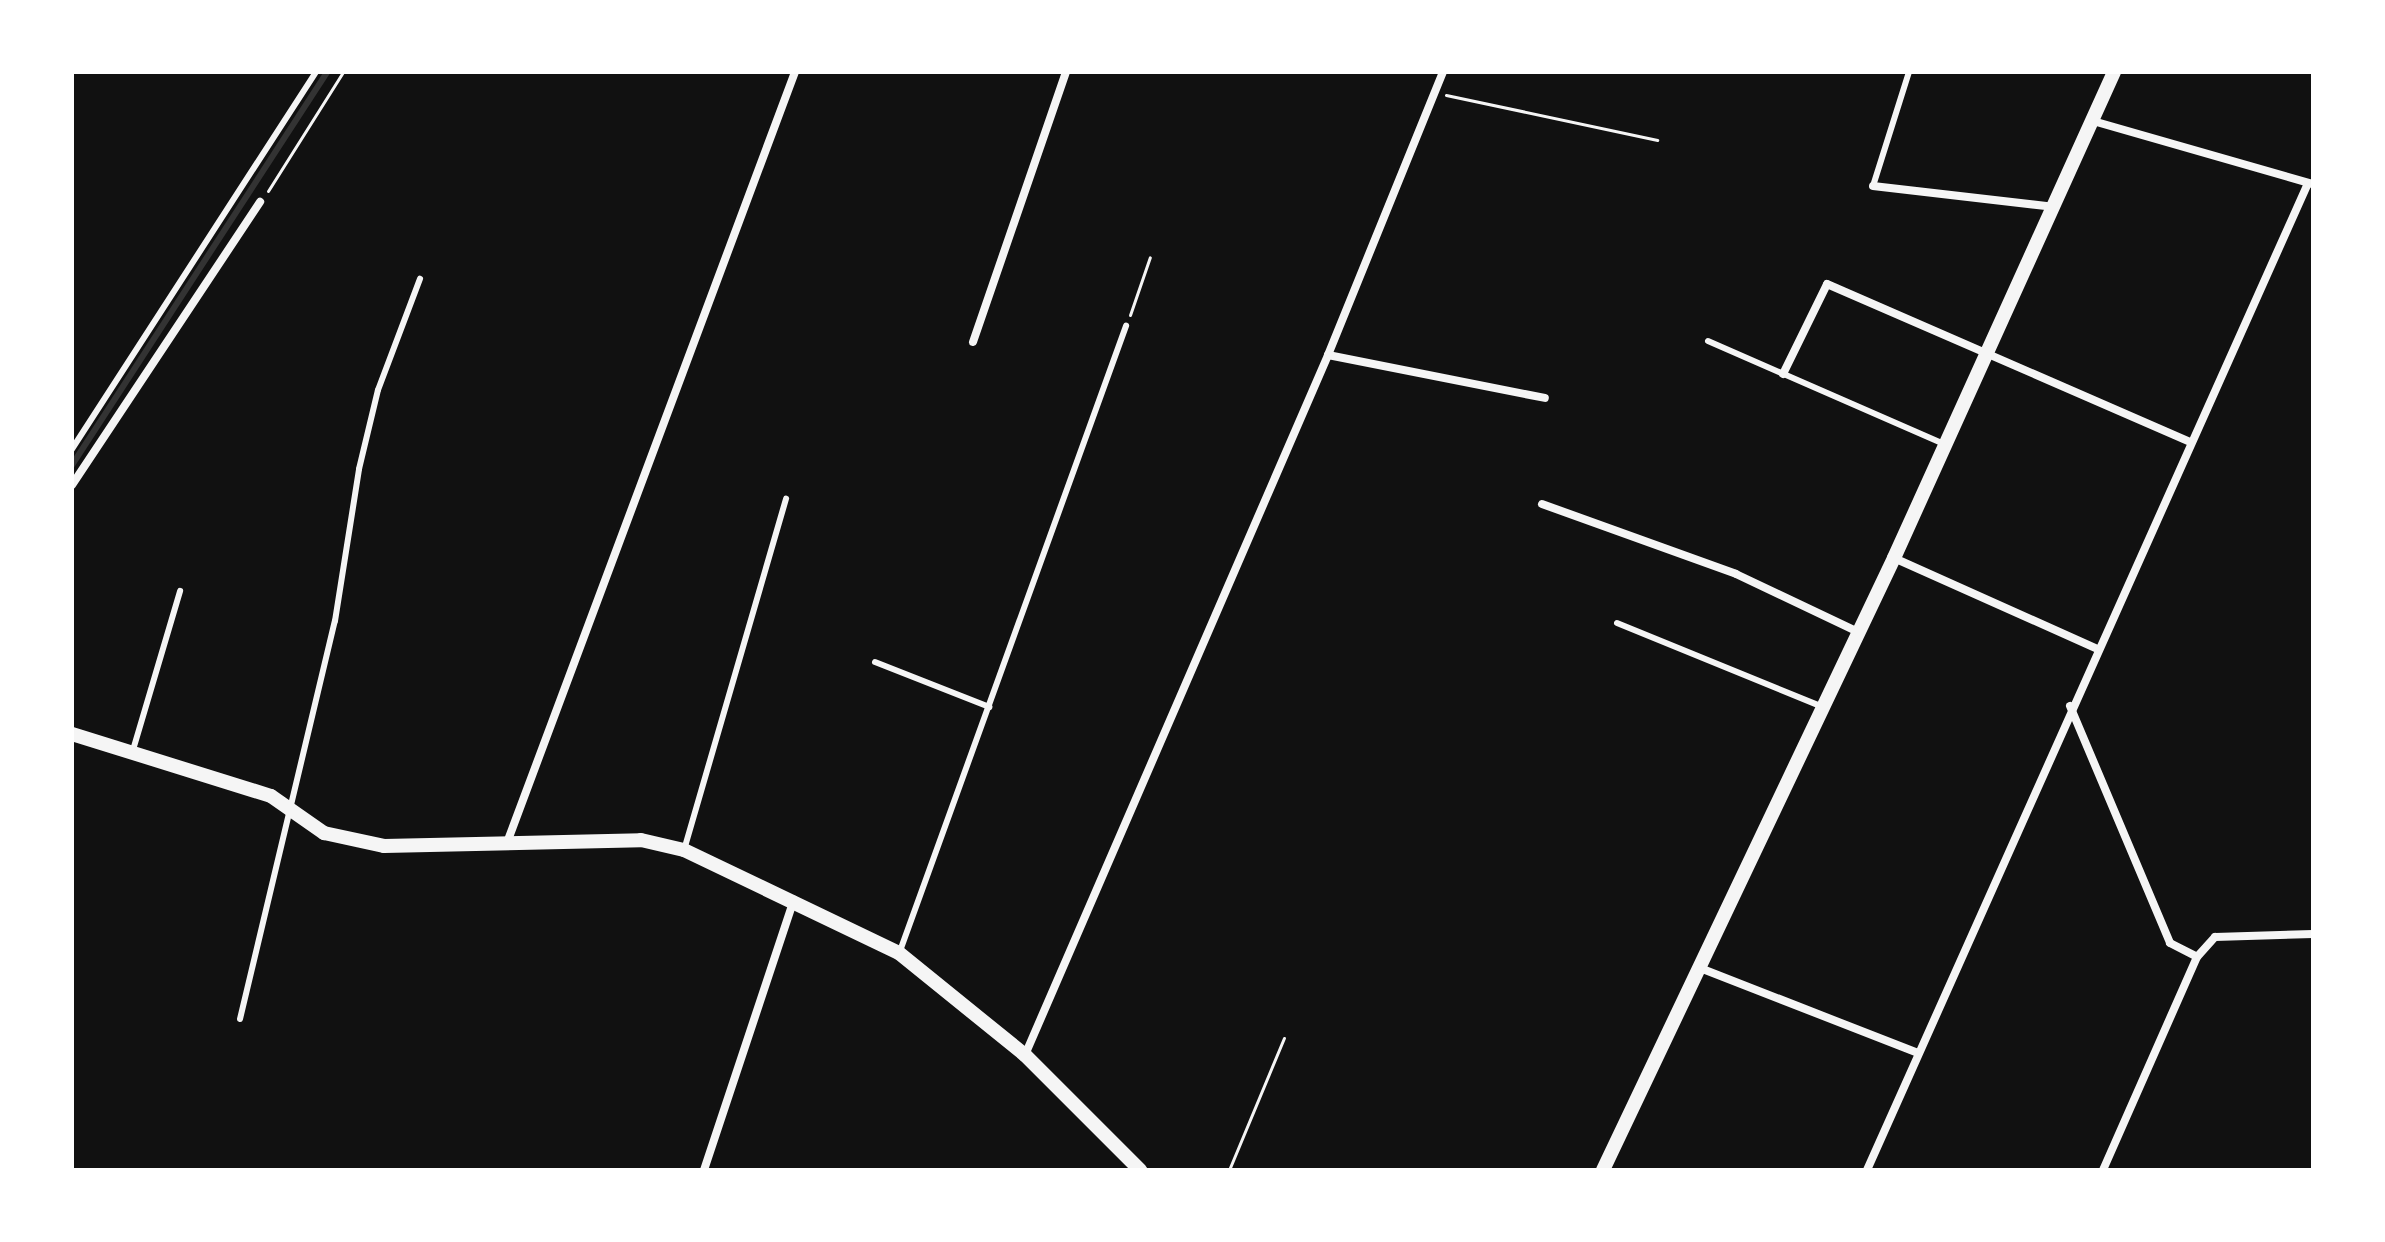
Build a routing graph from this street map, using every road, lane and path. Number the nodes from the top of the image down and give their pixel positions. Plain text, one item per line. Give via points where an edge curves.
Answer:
1 (316, 72) edge
2 (343, 72) edge
3 (795, 72) edge
4 (1066, 72) edge
5 (1443, 72) edge
6 (1909, 72) edge
7 (2114, 72) edge
8 (1434, 93) junction
9 (2093, 121) junction
10 (1657, 140) dead end
11 (2311, 184) edge
12 (1873, 186) joint
13 (260, 202) joint
14 (2056, 207) junction
15 (1150, 257) dead end
16 (420, 279) dead end
17 (1126, 326) joint
18 (1708, 341) dead end
19 (973, 342) dead end
20 (1988, 353) junction
21 (1328, 355) junction
22 (1783, 374) junction
23 (1545, 398) dead end
24 (2191, 442) junction
25 (1946, 445) junction
26 (72, 449) edge
27 (72, 485) edge
28 (786, 498) dead end
29 (1542, 504) dead end
30 (1894, 558) junction
31 (180, 591) dead end
32 (1617, 623) dead end
33 (1858, 632) junction
34 (2097, 649) junction
35 (875, 662) dead end
36 (2070, 706) junction
37 (989, 707) junction
38 (1823, 707) junction
39 (72, 734) edge
40 (133, 750) junction
41 (288, 810) junction
42 (508, 840) junction
43 (684, 850) junction
44 (794, 899) junction
45 (2313, 934) edge
46 (899, 953) junction
47 (2197, 957) junction
48 (1700, 968) junction
49 (240, 1019) dead end
50 (1284, 1038) dead end
51 (1916, 1052) junction
52 (1025, 1055) junction
53 (704, 1170) edge
54 (1140, 1170) edge
55 (1229, 1170) edge
56 (1603, 1170) edge
57 (1867, 1170) edge
58 (2103, 1170) edge

1 - 26 lane
2 - 13 path
3 - 42 street
4 - 19 street
5 - 8 street
6 - 12 lane
7 - 9 street
8 - 10 path
8 - 21 street
9 - 11 street
9 - 14 street
11 - 24 street
12 - 14 street
13 - 27 street
14 - 20 street
15 - 17 path
16 - 41 lane via 378,390 359,469 335,621
17 - 37 lane
18 - 22 lane
20 - 22 street via 1827,284
20 - 24 street
20 - 25 street
21 - 23 street
21 - 52 street
22 - 25 lane
24 - 34 street
25 - 30 street
28 - 43 lane
29 - 33 street via 1736,574
30 - 33 street
30 - 34 street
31 - 40 lane
32 - 38 lane
33 - 38 street
34 - 36 street
35 - 37 lane
36 - 47 street via 2170,943
36 - 51 street
37 - 46 lane
38 - 48 street
39 - 40 street
40 - 41 street via 271,796
41 - 42 street via 324,833 384,846
41 - 49 lane
42 - 43 street via 641,840
43 - 44 street
44 - 46 street
44 - 53 street
45 - 47 street via 2215,937
46 - 52 street
47 - 58 street
48 - 51 street
48 - 56 street
50 - 55 path
51 - 57 street
52 - 54 street

